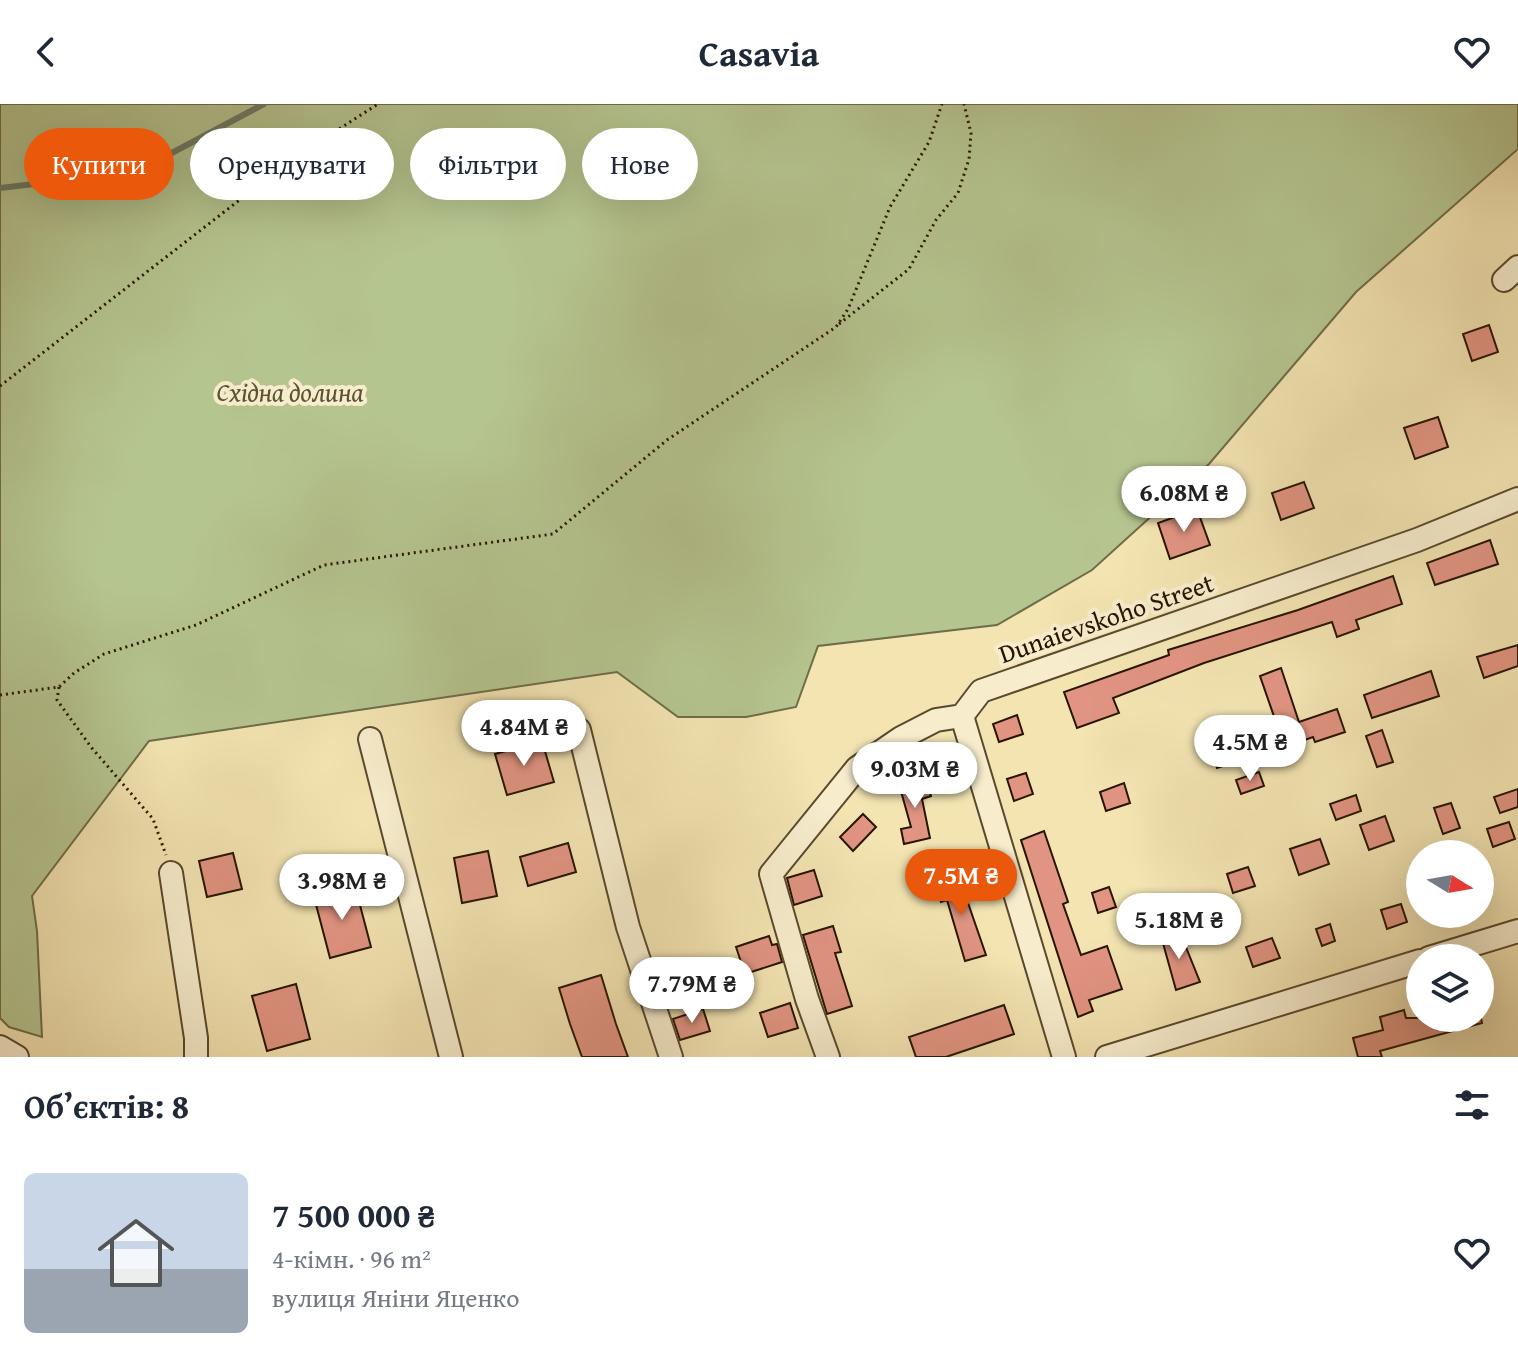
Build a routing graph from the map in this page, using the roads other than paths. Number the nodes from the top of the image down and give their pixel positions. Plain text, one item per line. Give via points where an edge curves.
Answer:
1 (1518, 499) edge
2 (962, 716) junction
3 (579, 730) dead end
4 (370, 739) dead end
5 (171, 873) road end
6 (1518, 931) edge
7 (1475, 944) edge
8 (1406, 965) edge
9 (0, 1047) edge
10 (17, 1057) edge
11 (196, 1057) edge
12 (451, 1057) edge
13 (671, 1057) edge
14 (828, 1057) edge
15 (1064, 1057) edge
16 (1107, 1057) edge

1 - 2 street, Dunaievskoho Street via 1417,540 981,691
2 - 14 street via 936,720 857,768 771,874
2 - 15 street
3 - 13 street via 628,927
4 - 12 street
5 - 11 street
6 - 7 street
8 - 16 street
9 - 10 street

